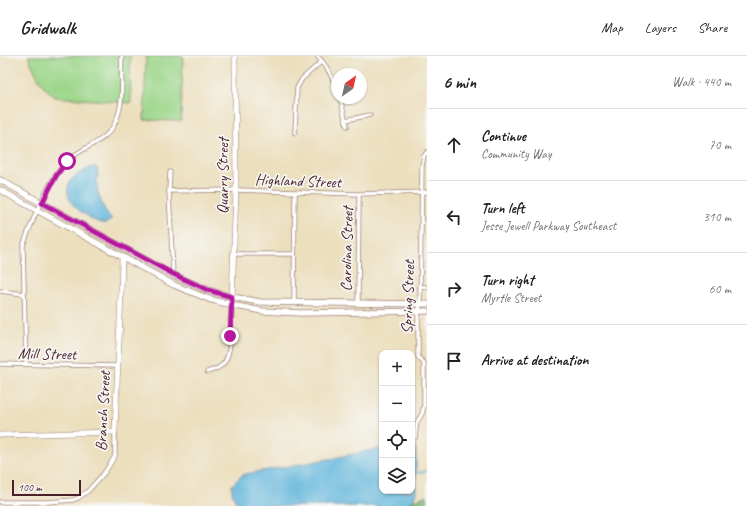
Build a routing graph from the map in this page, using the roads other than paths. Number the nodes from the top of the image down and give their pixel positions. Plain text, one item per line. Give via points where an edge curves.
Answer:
1 (122, 56) edge
2 (235, 56) edge
3 (317, 56) edge
4 (322, 61) junction
5 (331, 74) edge
6 (342, 104) edge
7 (370, 115) dead end
8 (346, 120) junction
9 (347, 126) dead end
10 (295, 133) dead end
11 (427, 152) edge
12 (170, 172) dead end
13 (0, 180) edge
14 (0, 190) edge
15 (236, 190) junction
16 (169, 191) junction
17 (421, 192) junction
18 (427, 192) edge
19 (295, 193) junction
20 (359, 194) junction
21 (42, 203) junction
22 (38, 211) junction
23 (233, 254) junction
24 (294, 254) junction
25 (122, 256) junction
26 (173, 274) junction
27 (420, 287) junction
28 (427, 287) edge
29 (0, 291) edge
30 (24, 294) junction
31 (232, 297) junction
32 (294, 303) junction
33 (420, 303) junction
34 (358, 304) junction
35 (427, 304) edge
36 (231, 305) junction
37 (419, 311) junction
38 (427, 312) edge
39 (0, 364) edge
40 (26, 364) junction
41 (118, 366) junction
42 (206, 372) dead end
43 (115, 432) junction
44 (0, 435) edge
45 (415, 438) dead end
46 (0, 502) edge

1 - 21 street via 123,92 121,107 113,126 100,140 67,161
2 - 15 street, Quarry Street
3 - 4 street
4 - 5 street
4 - 10 street via 302,79 297,88
6 - 8 street
7 - 8 street
8 - 9 street
11 - 17 street, Spring Street via 422,166
12 - 16 street
13 - 21 main road
14 - 22 main road
15 - 16 street, Highland Street
15 - 19 street, Highland Street
15 - 23 street, Quarry Street
16 - 26 street
17 - 18 street, Highland Street
17 - 20 street, Highland Street
17 - 27 street, Spring Street
19 - 20 street, Highland Street
19 - 24 street
20 - 34 street, Carolina Street
21 - 22 street
21 - 26 main road
22 - 25 main road
22 - 30 street via 23,246
23 - 24 street
23 - 31 street, Quarry Street
24 - 32 street
25 - 36 main road via 174,285
25 - 41 street, Branch Street
26 - 31 main road via 208,290
27 - 28 street
27 - 33 street, Spring Street
29 - 30 street
30 - 40 street
31 - 32 main road via 260,302
31 - 36 street
32 - 34 main road
33 - 34 main road
33 - 35 main road
33 - 37 street, Spring Street
36 - 37 main road via 262,311 301,313
36 - 42 street via 229,355 218,369
37 - 38 main road
37 - 45 street, Spring Street via 418,357 424,363 424,406 417,422
39 - 40 street, Mill Street
40 - 41 street, Mill Street
41 - 43 street, Branch Street
43 - 44 street
43 - 46 street, Branch Street via 114,456 105,472 78,498 48,502

